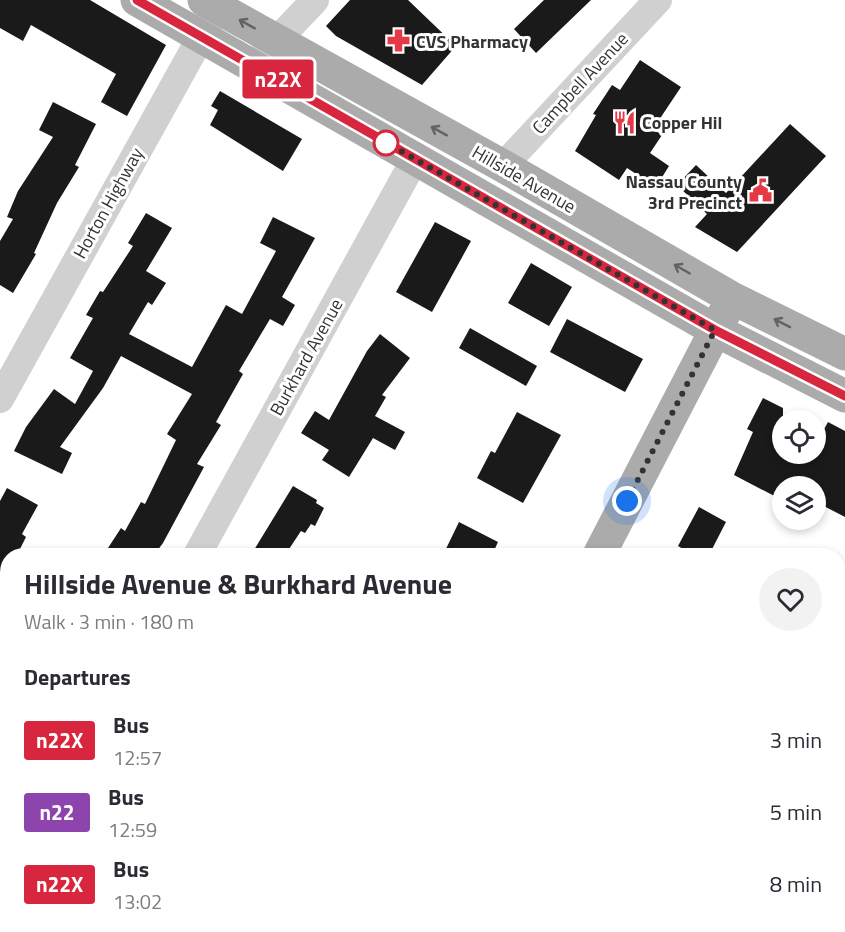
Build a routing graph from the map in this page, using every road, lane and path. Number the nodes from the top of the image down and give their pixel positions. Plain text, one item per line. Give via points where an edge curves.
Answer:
1 (137, 0) edge
2 (315, 0) edge
3 (658, 0) edge
4 (211, 4) edge
5 (202, 36) junction
6 (276, 41) junction
7 (253, 65) junction
8 (415, 159) junction
9 (502, 166) junction
10 (732, 298) junction
11 (715, 330) junction
12 (845, 354) edge
13 (845, 396) edge
14 (0, 399) edge
15 (201, 548) edge
16 (603, 548) edge

1 - 5 main road, Hillside Avenue
2 - 6 street
3 - 9 street, Campbell Avenue
4 - 5 street, Horton Highway
6 -> 4 main road, Hillside Avenue
5 - 7 main road, Hillside Avenue
5 - 14 street, Horton Highway
6 - 7 street
9 -> 6 main road, Hillside Avenue
7 - 8 main road, Hillside Avenue
8 - 11 main road, Hillside Avenue
8 - 15 street, Burkhard Avenue
10 -> 9 main road, Hillside Avenue
10 - 11 main road
12 -> 10 main road, Hillside Avenue
11 - 13 main road, Hillside Avenue
11 - 16 main road

